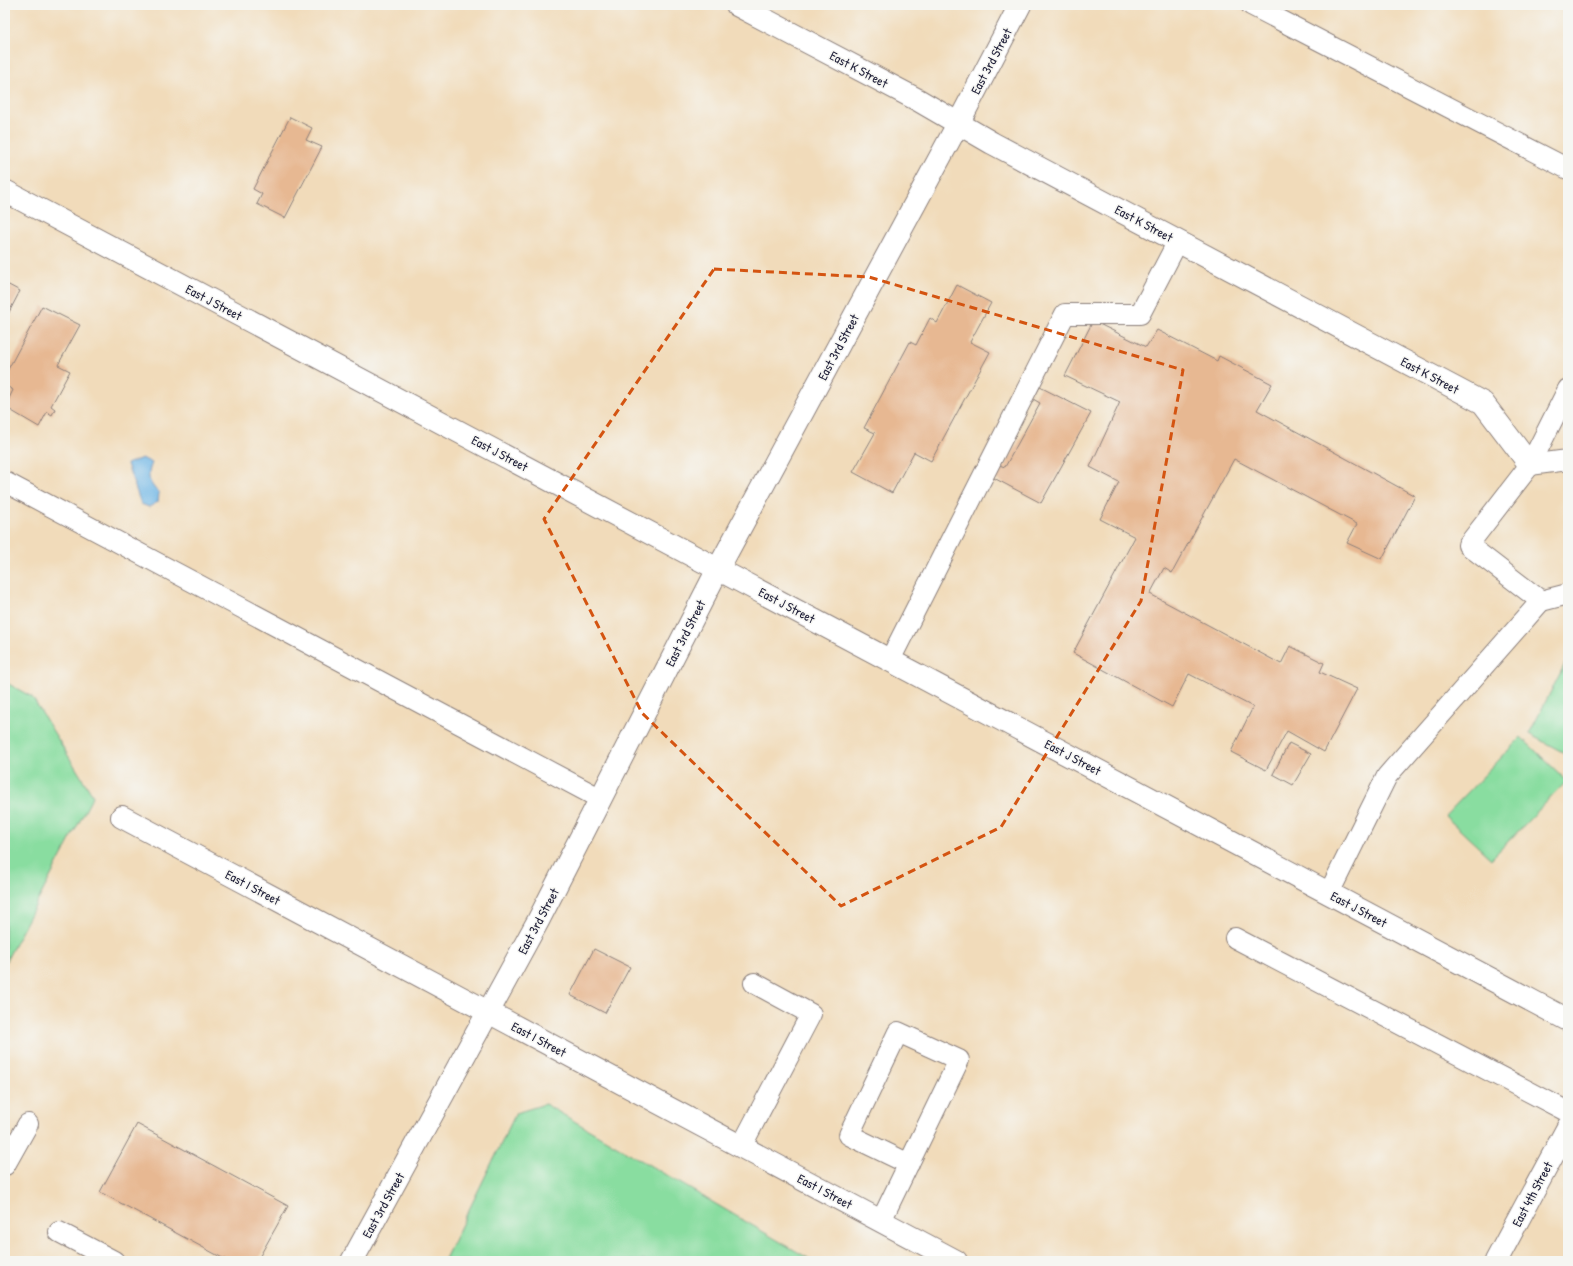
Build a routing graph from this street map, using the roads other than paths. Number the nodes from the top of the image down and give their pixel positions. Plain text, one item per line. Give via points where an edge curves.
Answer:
1 (737, 5) edge
2 (1020, 5) edge
3 (1251, 5) edge
4 (958, 124) junction
5 (1568, 169) edge
6 (5, 191) edge
7 (1178, 241) junction
8 (1568, 389) edge
9 (1568, 460) edge
10 (1530, 465) junction
11 (5, 482) edge
12 (718, 569) junction
13 (1568, 594) edge
14 (1541, 601) junction
15 (890, 660) junction
16 (601, 799) junction
17 (122, 817) dead end
18 (1330, 893) junction
19 (1235, 938) dead end
20 (754, 983) dead end
21 (488, 1012) junction
22 (1568, 1020) edge
23 (1568, 1112) edge
24 (28, 1124) dead end
25 (1568, 1128) edge
26 (741, 1147) junction
27 (909, 1164) junction
28 (5, 1165) edge
29 (881, 1221) junction
30 (59, 1232) dead end
31 (114, 1261) edge
32 (352, 1261) edge
33 (956, 1261) edge
34 (1496, 1261) edge

1 - 4 street, East K Street via 918,100
2 - 4 street, East 3rd Street
3 - 5 lane
4 - 7 street, East K Street
4 - 12 street, East 3rd Street
6 - 12 street, East J Street
7 - 10 street, East K Street via 1483,404
7 - 15 lane via 1140,314 1065,314
8 - 10 lane
9 - 10 lane
10 - 14 lane via 1468,545
11 - 16 lane
12 - 15 street, East J Street
12 - 16 street, East 3rd Street
13 - 14 lane
14 - 18 lane via 1387,776
15 - 18 street, East J Street
16 - 21 street, East 3rd Street
17 - 21 street, East I Street
18 - 22 street, East J Street
19 - 23 lane
20 - 26 lane via 811,1014
21 - 26 street, East I Street
21 - 32 street, East 3rd Street
24 - 28 lane
25 - 34 street, East 4th Street
26 - 29 street, East I Street
27 - 27 lane via 959,1060 898,1032 849,1135
27 - 29 lane
29 - 33 street, East I Street
30 - 31 lane

